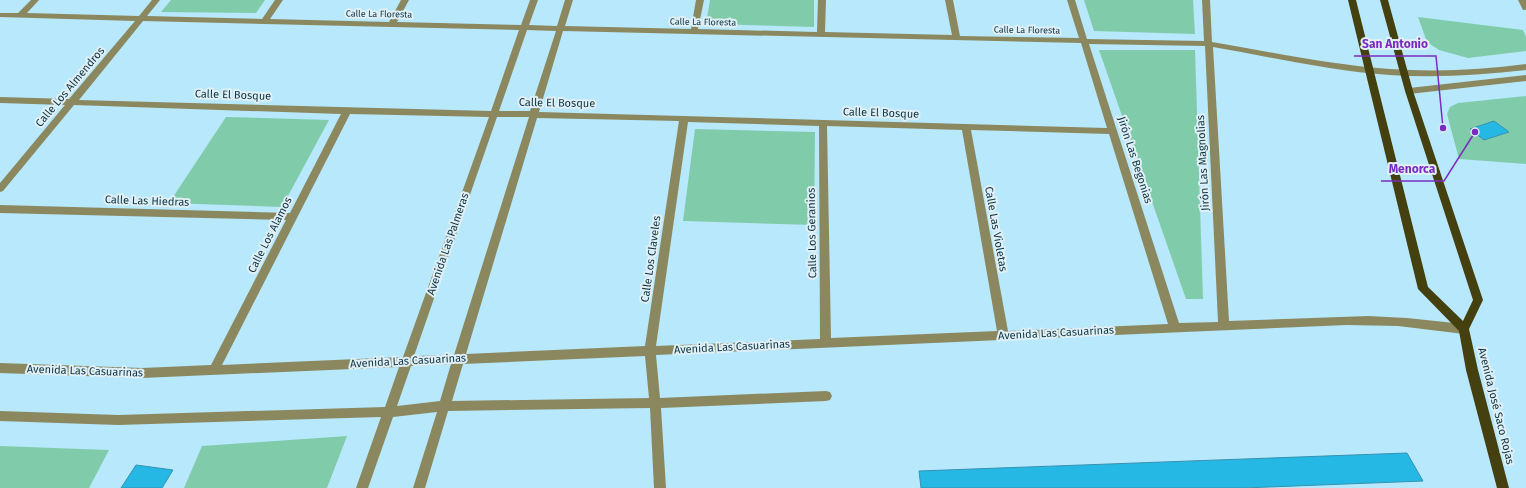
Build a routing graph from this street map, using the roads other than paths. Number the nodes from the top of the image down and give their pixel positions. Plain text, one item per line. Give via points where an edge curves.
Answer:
1 (35, 0) edge
2 (156, 0) edge
3 (279, 0) edge
4 (405, 0) edge
5 (534, 0) edge
6 (569, 0) edge
7 (700, 0) edge
8 (822, 0) edge
9 (949, 0) edge
10 (1071, 0) edge
11 (1206, 0) edge
12 (1352, 0) edge
13 (1384, 0) edge
14 (1522, 0) edge
15 (1526, 8) edge
16 (0, 15) edge
17 (20, 15) junction
18 (141, 18) junction
19 (265, 21) junction
20 (392, 24) junction
21 (524, 28) junction
22 (560, 29) junction
23 (694, 32) junction
24 (821, 35) junction
25 (956, 38) junction
26 (1084, 42) junction
27 (1209, 44) junction
28 (1526, 67) edge
29 (1368, 70) junction
30 (1404, 73) junction
31 (1526, 78) edge
32 (1409, 91) junction
33 (0, 100) edge
34 (72, 102) junction
35 (347, 111) junction
36 (494, 114) junction
37 (534, 115) junction
38 (684, 119) junction
39 (823, 123) junction
40 (966, 127) junction
41 (1113, 131) junction
42 (0, 189) edge
43 (0, 209) edge
44 (293, 217) junction
45 (1224, 326) junction
46 (1175, 328) junction
47 (1464, 330) junction
48 (1003, 335) junction
49 (826, 343) junction
50 (650, 351) junction
51 (458, 359) junction
52 (407, 361) junction
53 (0, 368) edge
54 (214, 370) junction
55 (826, 396) dead end
56 (655, 403) junction
57 (445, 406) junction
58 (389, 412) junction
59 (0, 416) edge
60 (362, 488) edge
61 (419, 488) edge
62 (660, 488) edge
63 (1503, 488) edge

1 - 17 street
2 - 18 street, Calle Los Almendros
3 - 19 street
4 - 20 street
5 - 21 street, Avenida Las Palmeras
6 - 22 street
7 - 23 street
8 - 24 street
9 - 25 street
10 - 26 street, Jirón Las Begonias
11 - 27 street, Jirón Las Magnolias
12 - 29 main road
13 - 30 main road
14 - 15 street
16 - 17 street, Calle La Floresta
17 - 18 street, Calle La Floresta
18 - 19 street, Calle La Floresta
18 - 34 street, Calle Los Almendros
19 - 20 street, Calle La Floresta
20 - 21 street, Calle La Floresta
21 - 22 street, Calle La Floresta
21 - 36 street, Avenida Las Palmeras
22 - 23 street, Calle La Floresta
22 - 37 street
23 - 24 street, Calle La Floresta
24 - 25 street, Calle La Floresta
25 - 26 street, Calle La Floresta
26 - 27 street, Calle La Floresta
26 - 41 street, Jirón Las Begonias
27 - 29 street, Calle La Floresta
27 - 45 street, Jirón Las Magnolias
28 - 30 street, Calle La Floresta via 1482,73
29 - 30 street, Calle La Floresta
29 - 47 main road via 1423,289
30 - 32 main road
31 - 32 street
32 - 47 main road via 1478,300
33 - 34 street, Calle El Bosque
34 - 35 street, Calle El Bosque
34 - 42 street, Calle Los Almendros
35 - 36 street, Calle El Bosque
35 - 44 street, Calle Los Alamos
36 - 37 street, Calle El Bosque
36 - 52 street, Avenida Las Palmeras
37 - 38 street, Calle El Bosque
37 - 51 street
38 - 39 street, Calle El Bosque
38 - 50 street, Calle Los Claveles
39 - 40 street, Calle El Bosque
39 - 49 street, Calle Los Geranios
40 - 41 street, Calle El Bosque
40 - 48 street, Calle Las Violetas
41 - 46 street, Jirón Las Begonias
43 - 44 street, Calle Las Hiedras
44 - 54 street, Calle Los Alamos
45 - 46 street, Avenida Las Casuarinas
45 - 47 street, Avenida Las Casuarinas via 1344,320 1413,322
46 - 48 street, Avenida Las Casuarinas
47 - 63 main road, Avenida José Saco Rojas
48 - 49 street, Avenida Las Casuarinas
49 - 50 street, Avenida Las Casuarinas
50 - 51 street, Avenida Las Casuarinas
50 - 56 street, Calle Los Claveles
51 - 52 street, Avenida Las Casuarinas
51 - 57 street
52 - 54 street, Avenida Las Casuarinas
52 - 58 street, Avenida Las Palmeras
53 - 54 street, Avenida Las Casuarinas via 142,373
55 - 56 street
56 - 57 street
56 - 62 street, Calle Los Claveles
57 - 58 street
57 - 61 street
58 - 59 street via 118,420
58 - 60 street, Avenida Las Palmeras

